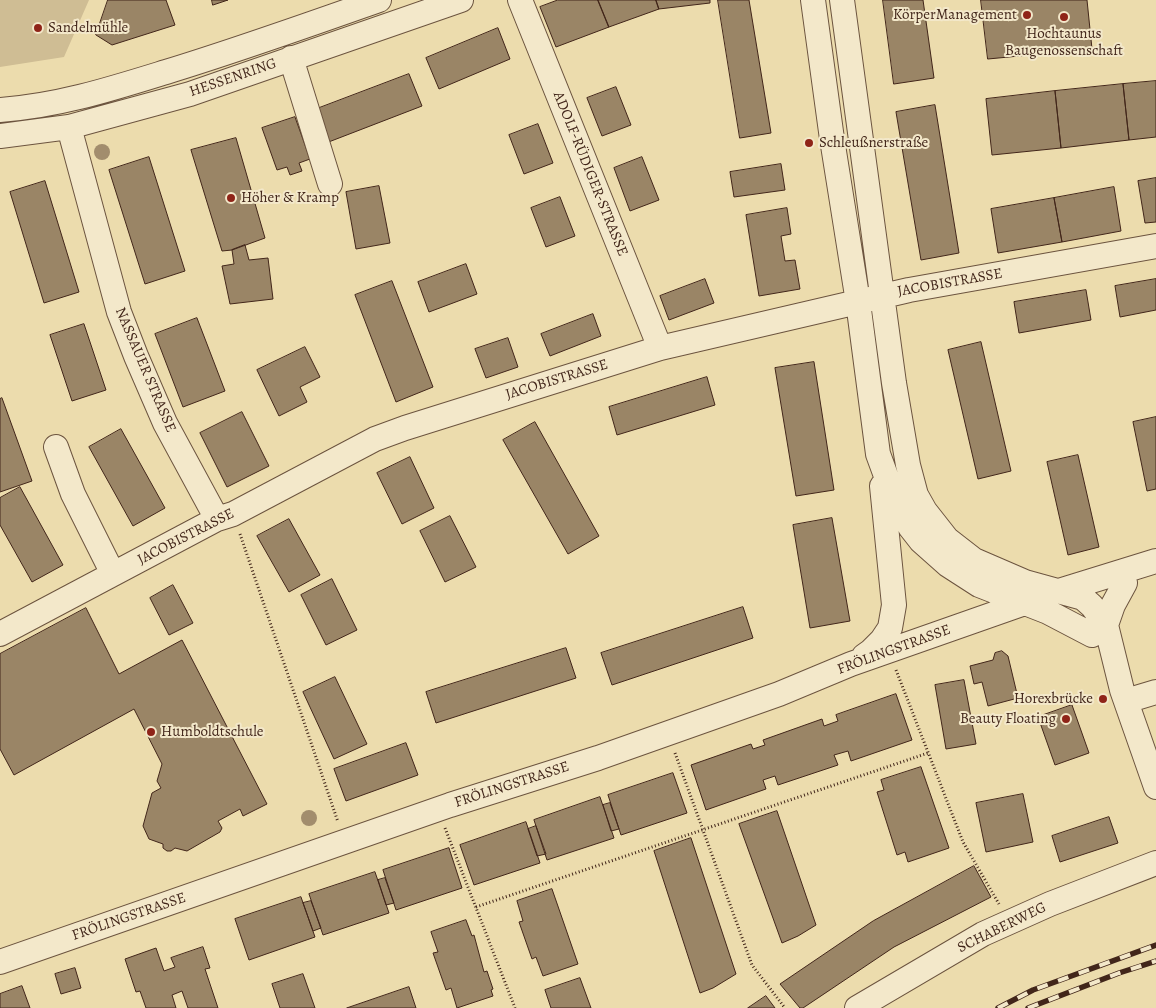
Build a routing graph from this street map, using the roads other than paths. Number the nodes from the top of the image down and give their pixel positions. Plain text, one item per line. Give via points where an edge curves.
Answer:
1 (378, 0) edge
2 (461, 0) edge
3 (520, 0) edge
4 (813, 0) edge
5 (843, 1) edge
6 (291, 58) junction
7 (0, 110) edge
8 (69, 127) junction
9 (0, 136) edge
10 (330, 184) dead end
11 (1156, 246) edge
12 (883, 296) junction
13 (858, 302) junction
14 (660, 348) junction
15 (56, 447) dead end
16 (878, 454) junction
17 (225, 516) junction
18 (1156, 561) edge
19 (1156, 571) edge
20 (113, 574) junction
21 (1119, 579) junction
22 (1059, 591) junction
23 (1083, 598) junction
24 (1023, 603) junction
25 (1099, 630) junction
26 (0, 634) edge
27 (851, 664) junction
28 (1156, 692) edge
29 (1123, 693) junction
30 (1156, 787) edge
31 (1156, 863) edge
32 (0, 962) edge
33 (856, 1008) edge

1 - 7 street, HESSENRING via 242,49 97,94
2 - 6 street, HESSENRING
3 - 14 street, ADOLF-RÜDIGER-STRASSE
4 - 13 street
5 - 12 street
6 - 8 street, HESSENRING via 190,94
6 - 10 street
8 - 9 street, HESSENRING
8 - 17 street, NASSAUER STRASSE via 122,321 136,356 165,423
11 - 12 street, JACOBISTRASSE
12 - 13 street, JACOBISTRASSE
12 - 22 street via 908,465 924,511 947,539 974,560 1024,582
13 - 14 street, JACOBISTRASSE
13 - 16 street
14 - 17 street, JACOBISTRASSE via 375,439
15 - 20 street via 73,494
16 - 24 street via 899,509 921,541 969,580
16 - 27 street via 894,605 890,628 882,640
17 - 20 street, JACOBISTRASSE
18 - 21 street, FRÖLINGSTRASSE
19 - 21 street, FRÖLINGSTRASSE
20 - 26 street, JACOBISTRASSE
21 - 22 street, FRÖLINGSTRASSE
21 - 23 street, FRÖLINGSTRASSE via 1098,584
21 - 25 street via 1113,605
22 - 23 street
22 - 24 street, FRÖLINGSTRASSE
23 - 24 street, FRÖLINGSTRASSE
23 - 25 street via 1086,619
24 - 25 street
24 - 27 street, FRÖLINGSTRASSE
25 - 29 street via 1096,646
27 - 32 street, FRÖLINGSTRASSE via 779,694 598,758 438,809
28 - 29 street
29 - 30 street
31 - 33 street, SCHABERWEG via 1010,922 960,947

